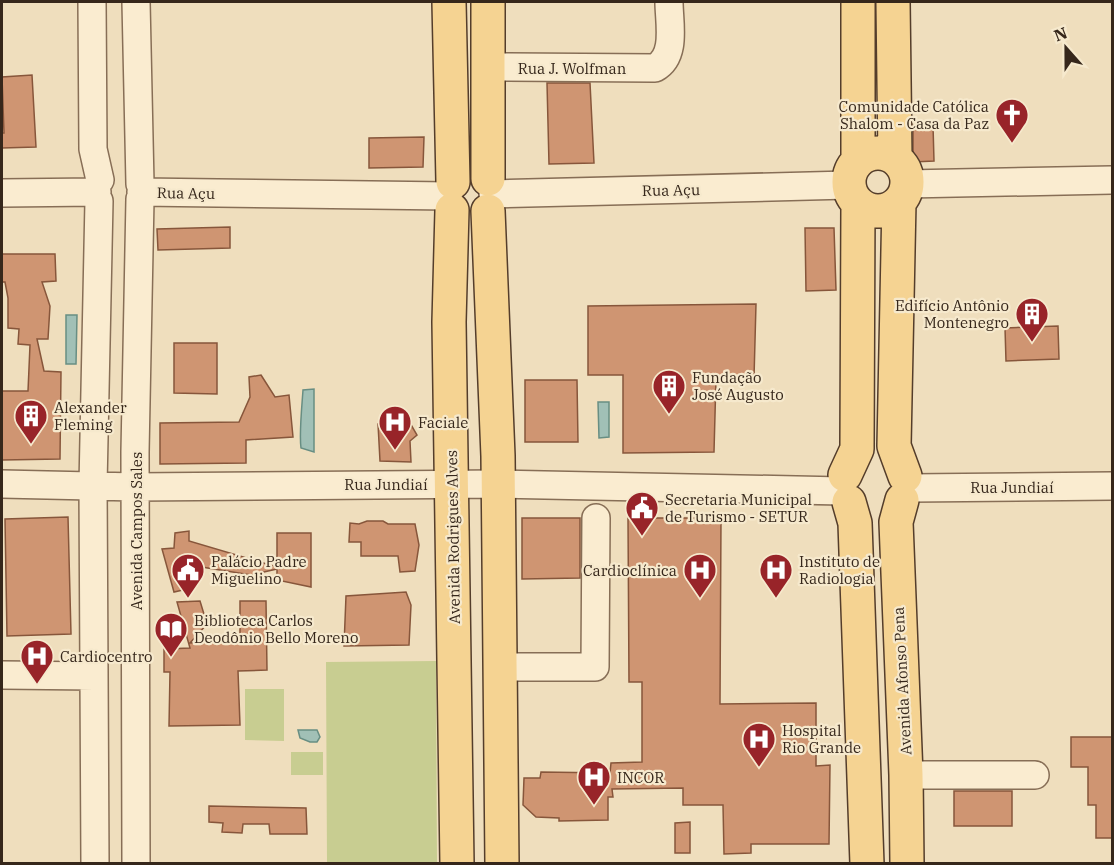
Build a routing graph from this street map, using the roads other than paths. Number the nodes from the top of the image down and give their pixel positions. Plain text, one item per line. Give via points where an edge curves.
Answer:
1 (93, 2) edge
2 (136, 2) edge
3 (449, 2) edge
4 (488, 2) edge
5 (669, 2) edge
6 (858, 2) edge
7 (893, 2) edge
8 (489, 67) junction
9 (1113, 180) edge
10 (901, 182) junction
11 (855, 183) junction
12 (98, 191) junction
13 (140, 192) junction
14 (2, 193) edge
15 (490, 195) junction
16 (451, 196) junction
17 (449, 322) junction
18 (494, 322) junction
19 (2, 484) edge
20 (453, 484) junction
21 (498, 484) junction
22 (93, 485) junction
23 (1113, 486) edge
24 (136, 487) junction
25 (906, 488) junction
26 (845, 489) junction
27 (596, 518) dead end
28 (455, 654) junction
29 (499, 662) junction
30 (901, 666) junction
31 (858, 667) junction
32 (2, 675) edge
33 (94, 676) junction
34 (94, 730) junction
35 (136, 731) junction
36 (1035, 775) dead end
37 (906, 776) junction
38 (456, 792) junction
39 (506, 814) junction
40 (95, 864) edge
41 (136, 864) edge
42 (457, 864) edge
43 (502, 864) edge
44 (867, 864) edge
45 (907, 864) edge

1 - 12 street via 93,149
2 - 13 street, Avenida Campos Sales
3 - 16 main road, Avenida Rodrigues Alves
4 - 8 main road
5 - 8 street, Rua J. Wolfman via 669,51 665,61 655,68
6 - 11 main road
7 - 10 main road
8 - 15 main road
9 - 10 street
10 - 11 main road via 876,153
10 - 11 main road via 882,212 872,211
10 - 25 main road via 894,446
11 - 15 street, Rua Açu
11 - 26 main road via 857,449
12 - 13 street via 109,211 116,213 130,210
12 - 13 street via 104,174 118,169 132,173
12 - 14 street
12 - 22 street
13 - 16 street, Rua Açu
13 - 24 street, Avenida Campos Sales
15 - 16 main road via 474,219 466,219
15 - 18 main road
16 - 17 main road, Avenida Rodrigues Alves
17 - 18 main road
17 - 20 main road, Avenida Rodrigues Alves
18 - 21 main road
19 - 22 street, Rua Jundiaí
20 - 21 street, Rua Jundiaí
20 - 24 street, Rua Jundiaí
20 - 28 main road, Avenida Rodrigues Alves
21 - 26 street, Rua Jundiaí
21 - 29 main road
22 - 24 street, Rua Jundiaí
22 - 33 street
23 - 25 street, Rua Jundiaí
24 - 35 street, Avenida Campos Sales
25 - 26 main road via 886,470 864,471
25 - 30 main road, Avenida Afonso Pena via 896,514
26 - 31 main road via 855,523
27 - 29 street via 595,667
28 - 29 main road
28 - 38 main road, Avenida Rodrigues Alves
29 - 39 main road
30 - 31 main road
30 - 37 main road, Avenida Afonso Pena
31 - 44 main road
32 - 33 street
33 - 34 street
34 - 35 street
34 - 40 street
35 - 41 street, Avenida Campos Sales
36 - 37 street
37 - 45 main road, Avenida Afonso Pena
38 - 39 main road
38 - 42 main road, Avenida Rodrigues Alves
39 - 43 main road

